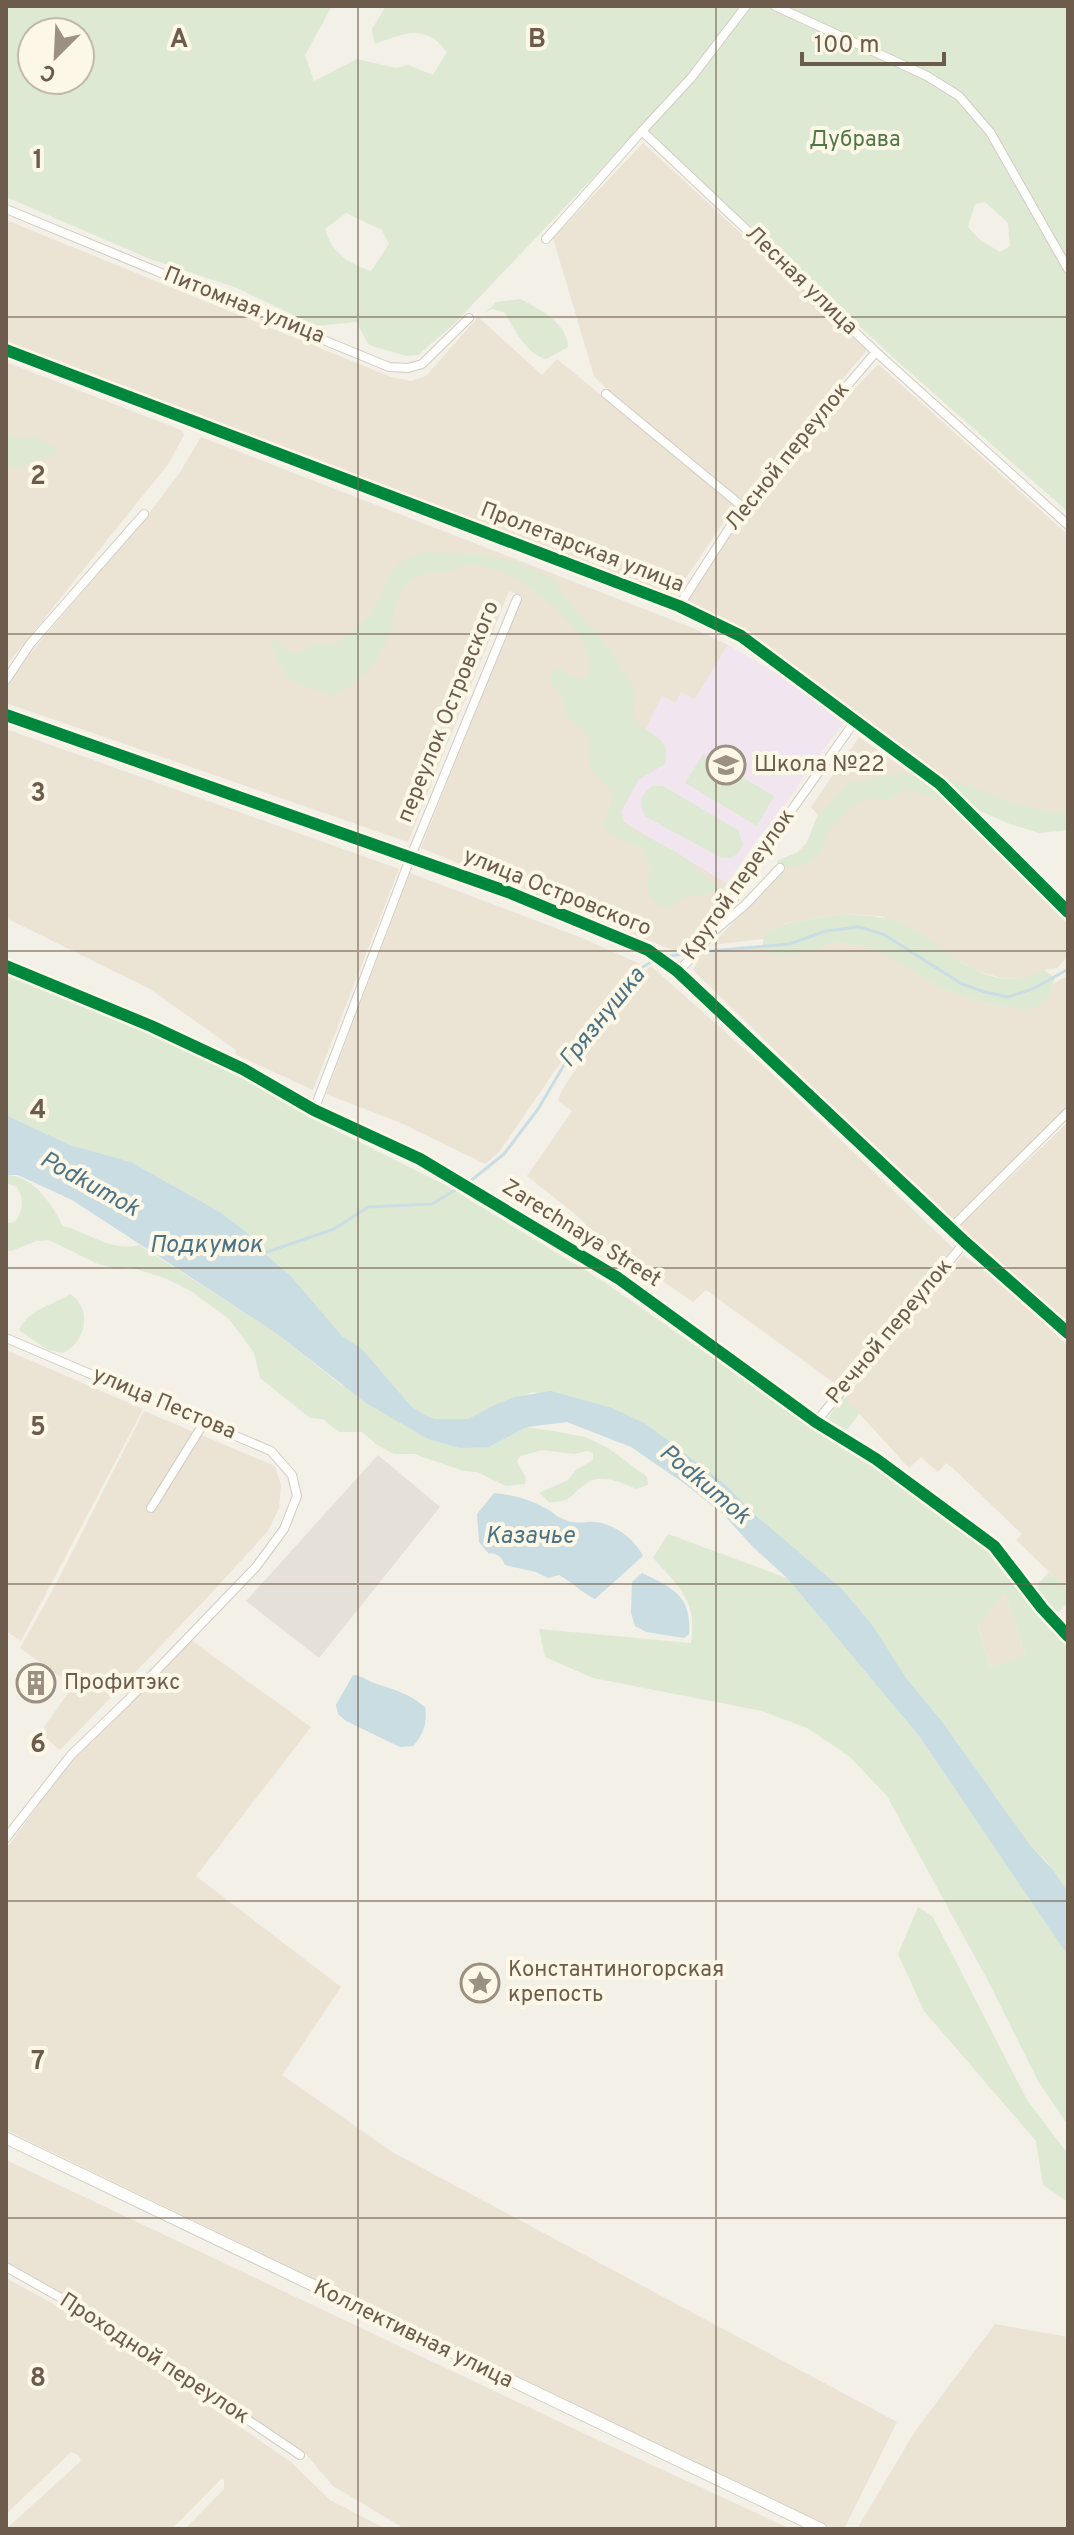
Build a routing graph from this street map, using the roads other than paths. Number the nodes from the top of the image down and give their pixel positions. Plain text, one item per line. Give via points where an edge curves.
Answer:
1 (746, 6) edge
2 (775, 6) edge
3 (642, 131) junction
4 (6, 209) edge
5 (546, 239) dead end
6 (1068, 269) edge
7 (469, 318) dead end
8 (6, 350) edge
9 (876, 352) junction
10 (606, 394) dead end
11 (743, 507) junction
12 (144, 514) dead end
13 (1068, 525) edge
14 (517, 599) dead end
15 (679, 606) junction
16 (6, 680) edge
17 (6, 715) edge
18 (855, 721) junction
19 (411, 856) junction
20 (780, 868) dead end
21 (1068, 912) edge
22 (708, 937) junction
23 (6, 966) edge
24 (674, 968) junction
25 (314, 1110) junction
26 (1068, 1112) edge
27 (951, 1228) junction
28 (965, 1242) junction
29 (1068, 1333) edge
30 (6, 1338) edge
31 (205, 1421) junction
32 (816, 1422) junction
33 (151, 1508) dead end
34 (1068, 1636) edge
35 (6, 1838) edge
36 (6, 2138) edge
37 (6, 2267) edge
38 (300, 2455) dead end
39 (821, 2529) edge

1 - 3 street
2 - 6 street via 959,96 990,132
3 - 5 street
3 - 9 street, Лесная улица
4 - 7 street, Питомная улица via 389,367 422,364
8 - 15 street, Пролетарская улица
9 - 11 street, Лесной переулок
9 - 13 street, Лесная улица
10 - 11 street
11 - 15 street, Лесной переулок
12 - 16 street via 30,644
14 - 19 street, переулок Островского
15 - 18 street, Пролетарская улица via 741,636
17 - 19 street, улица Островского
18 - 21 street, Пролетарская улица via 940,784
18 - 22 street, Крутой переулок
19 - 24 street, улица Островского via 648,950
19 - 25 street, переулок Островского
20 - 22 street
22 - 24 street, Крутой переулок via 690,960
23 - 25 street, Zarechnaya Street via 196,1046
24 - 27 street, улица Островского
25 - 32 street, Zarechnaya Street via 420,1159 618,1278
26 - 27 street, Речной переулок
27 - 28 street, улица Островского
28 - 29 street, улица Островского
28 - 32 street, Речной переулок
30 - 31 street, улица Пестова
31 - 33 street
31 - 35 street, улица Пестова via 271,1451 292,1475 297,1496 284,1529 256,1567 71,1755
32 - 34 street, Zarechnaya Street via 994,1546
36 - 39 street, Коллективная улица
37 - 38 street, Проходной переулок via 93,2316

